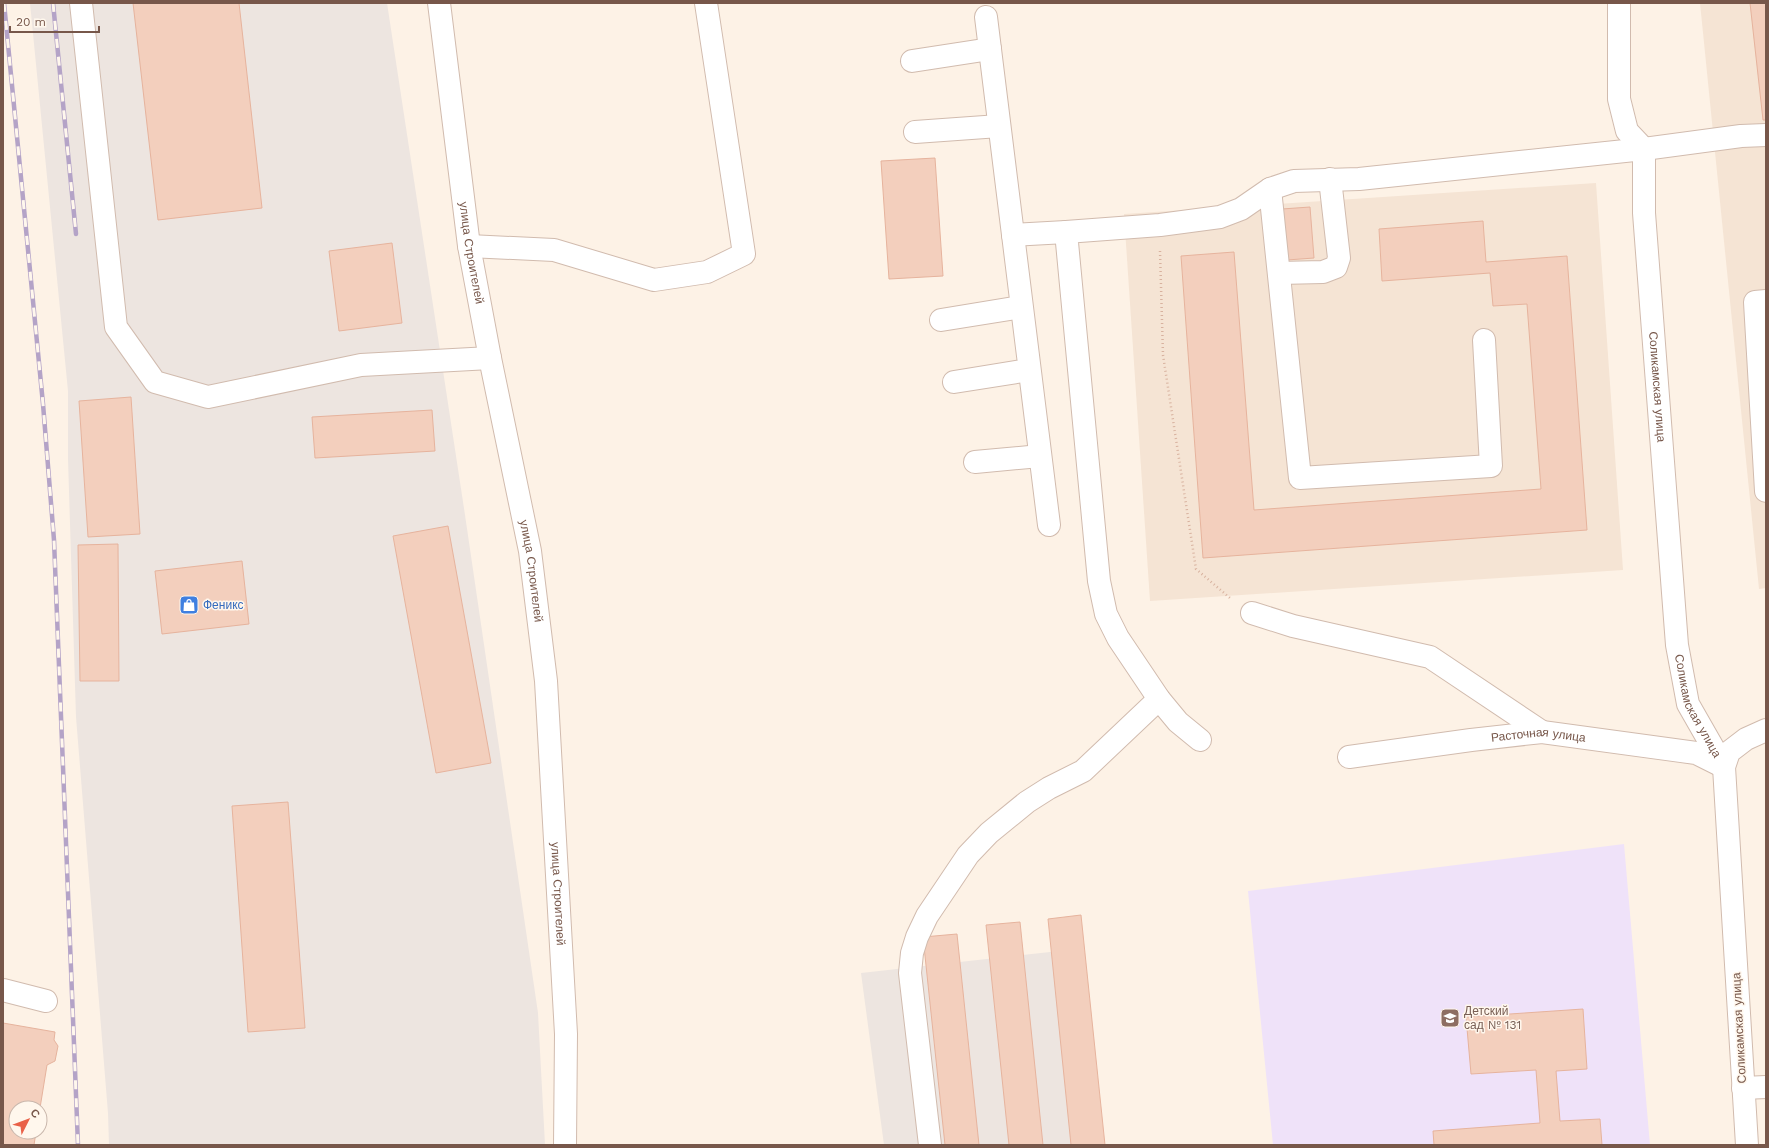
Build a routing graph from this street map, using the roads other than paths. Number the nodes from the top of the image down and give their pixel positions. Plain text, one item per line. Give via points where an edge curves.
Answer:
1 (81, 3) edge
2 (439, 3) edge
3 (706, 3) edge
4 (1619, 3) edge
5 (986, 18) dead end
6 (990, 49) junction
7 (912, 61) dead end
8 (999, 126) junction
9 (915, 132) dead end
10 (1766, 135) edge
11 (1644, 149) junction
12 (1330, 179) junction
13 (1270, 189) junction
14 (1066, 232) junction
15 (1013, 235) junction
16 (469, 246) junction
17 (1279, 273) junction
18 (1766, 301) edge
19 (1022, 307) junction
20 (941, 320) dead end
21 (1484, 340) dead end
22 (490, 358) junction
23 (1029, 370) junction
24 (954, 382) dead end
25 (1040, 456) junction
26 (975, 462) dead end
27 (1766, 492) edge
28 (1049, 525) dead end
29 (1252, 613) road end
30 (1159, 699) junction
31 (1766, 730) edge
32 (1542, 732) junction
33 (1200, 740) dead end
34 (1349, 756) dead end
35 (1724, 767) junction
36 (3, 990) edge
37 (46, 1001) dead end
38 (1766, 1087) edge
39 (1743, 1088) junction
40 (565, 1145) edge
41 (930, 1145) edge
42 (1747, 1145) edge

1 - 22 street via 116,327 156,382 208,397 361,365
2 - 16 street, улица Строителей
3 - 16 street via 744,254 707,272 654,280 554,250
4 - 11 street via 1619,99 1627,130
5 - 6 street
6 - 7 street
6 - 8 street
8 - 9 street
8 - 15 street
10 - 11 street
11 - 12 street via 1359,179
11 - 35 street, Соликамская улица via 1644,213 1678,645 1688,704
12 - 13 street via 1294,181
12 - 17 street via 1339,258 1336,267 1323,272
13 - 14 street via 1241,209 1220,217 1160,225
13 - 17 street
14 - 15 street
14 - 30 street via 1100,588 1106,614 1118,638
15 - 19 street
16 - 22 street, улица Строителей
17 - 21 street via 1300,478 1492,466
18 - 27 street via 1755,302
19 - 20 street
19 - 23 street
22 - 40 street, улица Строителей via 530,551 546,681 566,1034
23 - 24 street
23 - 25 street
25 - 26 street
25 - 28 street
29 - 32 street via 1293,626 1430,657
30 - 33 street via 1178,722
30 - 41 street via 1083,771 1027,802 989,833 968,855 917,937 910,973
31 - 35 street, Соликамская улица via 1746,739 1729,752
32 - 34 street, Расточная улица
32 - 35 street, Расточная улица via 1696,753
35 - 39 street, Соликамская улица
36 - 37 street
38 - 39 street
39 - 42 street, Соликамская улица

